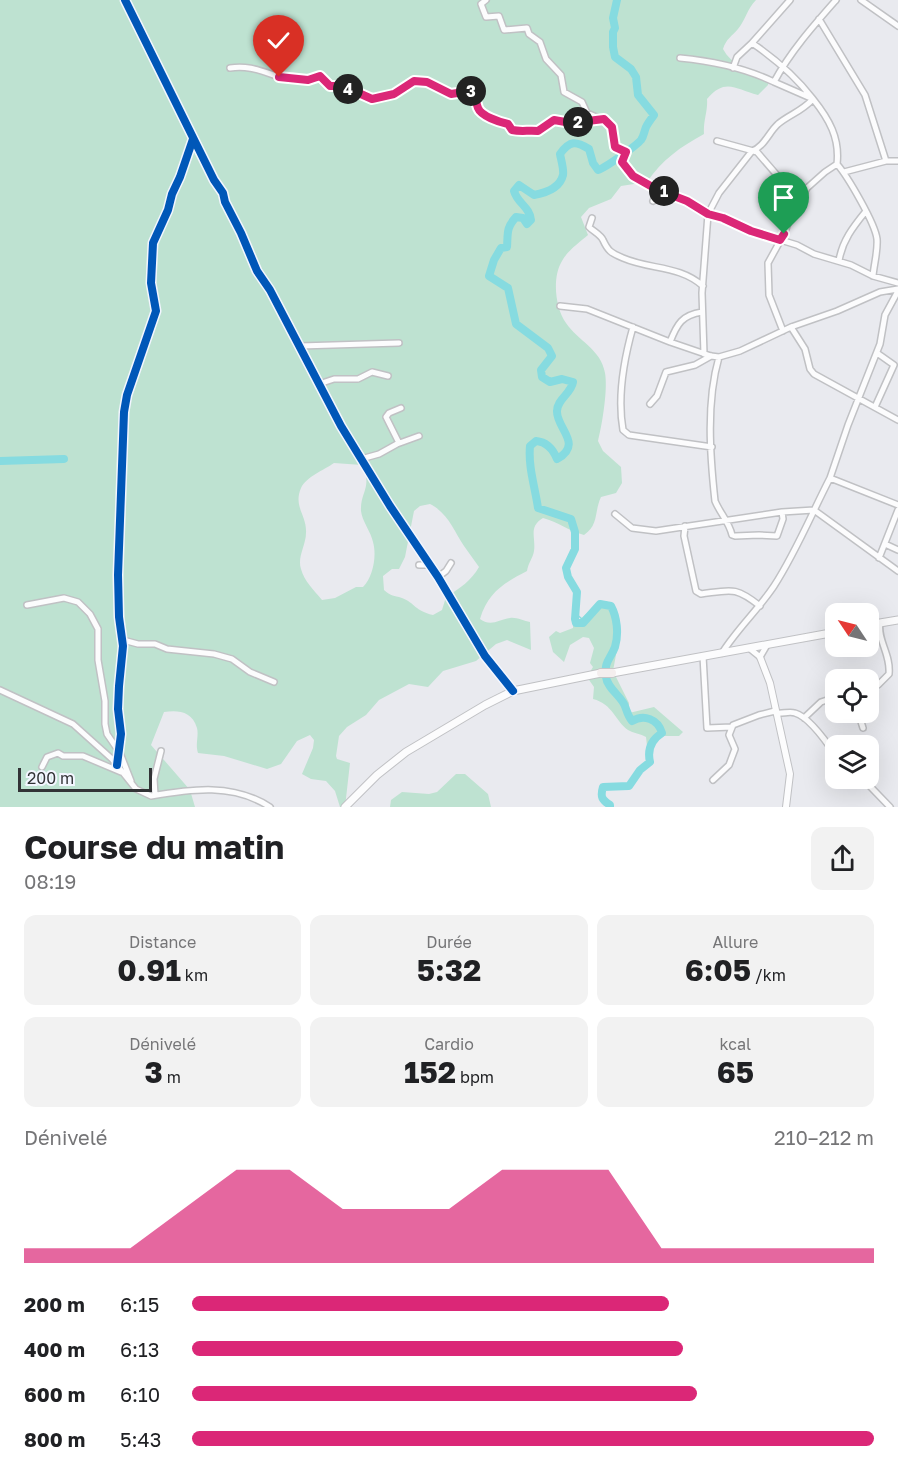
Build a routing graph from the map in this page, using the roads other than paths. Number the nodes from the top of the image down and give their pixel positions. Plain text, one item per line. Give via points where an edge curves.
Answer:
1 (125, 0) edge
2 (486, 0) edge
3 (790, 0) edge
4 (836, 0) edge
5 (861, 0) edge
6 (819, 19) junction
7 (898, 26) edge
8 (752, 43) junction
9 (680, 58) dead end
10 (230, 68) dead end
11 (733, 68) junction
12 (782, 68) junction
13 (774, 82) junction
14 (813, 99) junction
15 (604, 119) junction
16 (193, 139) junction
17 (717, 141) dead end
18 (752, 151) junction
19 (898, 161) edge
20 (886, 162) junction
21 (837, 164) junction
22 (844, 172) junction
23 (658, 189) junction
24 (803, 195) junction
25 (653, 201) dead end
26 (866, 211) junction
27 (708, 214) junction
28 (592, 218) dead end
29 (780, 240) junction
30 (839, 261) junction
31 (873, 276) junction
32 (898, 283) edge
33 (703, 286) junction
34 (898, 290) edge
35 (560, 306) dead end
36 (702, 312) junction
37 (633, 327) junction
38 (791, 327) junction
39 (783, 331) junction
40 (670, 342) junction
41 (399, 343) dead end
42 (300, 346) junction
43 (877, 353) junction
44 (704, 354) junction
45 (711, 356) junction
46 (719, 357) junction
47 (388, 376) dead end
48 (319, 384) junction
49 (859, 399) junction
50 (650, 404) dead end
51 (875, 407) junction
52 (401, 408) dead end
53 (898, 420) edge
54 (419, 436) dead end
55 (399, 443) junction
56 (712, 447) junction
57 (361, 459) junction
58 (830, 478) junction
59 (898, 505) edge
60 (814, 510) junction
61 (898, 510) edge
62 (782, 512) junction
63 (615, 514) dead end
64 (726, 520) junction
65 (685, 526) junction
66 (885, 544) junction
67 (898, 550) edge
68 (879, 558) junction
69 (451, 563) dead end
70 (419, 565) dead end
71 (430, 565) junction
72 (898, 571) edge
73 (438, 577) junction
74 (27, 605) dead end
75 (760, 606) junction
76 (898, 620) edge
77 (880, 623) joint
78 (825, 634) edge
79 (123, 640) junction
80 (769, 644) junction
81 (749, 648) junction
82 (722, 653) junction
83 (703, 656) junction
84 (760, 657) junction
85 (601, 673) joint
86 (612, 673) joint
87 (274, 682) dead end
88 (879, 684) edge
89 (0, 690) edge
90 (513, 691) junction
91 (825, 701) edge
92 (776, 712) junction
93 (804, 718) junction
94 (861, 723) edge
95 (732, 727) junction
96 (863, 728) dead end
97 (825, 741) edge
98 (161, 751) dead end
99 (120, 753) junction
100 (117, 765) junction
101 (42, 767) dead end
102 (122, 772) junction
103 (713, 780) dead end
104 (133, 786) junction
105 (873, 789) edge
106 (155, 795) junction
107 (270, 807) edge
108 (345, 807) edge
109 (786, 807) edge
110 (890, 807) edge

1 - 16 street
2 - 15 street via 481,4 486,17 499,16 504,30 527,28 561,75 564,92 582,102 587,113
3 - 8 street
4 - 6 street
5 - 7 street
6 - 12 street
6 - 20 street via 865,95
8 - 11 street via 737,57
8 - 12 street
9 - 11 street
10 - 15 street via 262,69 279,77 308,80 320,76 330,86 343,86 372,99 394,94 414,81 427,82 451,94 470,91 482,113 517,131 538,131 554,120 571,123
11 - 13 street
12 - 13 street
12 - 14 street
13 - 14 street
14 - 18 street via 800,112 778,124
14 - 21 street via 834,131
15 - 23 street via 612,127 615,147 626,152 622,162 633,176
16 - 42 street via 223,193 257,271
16 - 79 street via 153,243 151,283 156,311 124,412 118,575
17 - 18 street
18 - 24 street via 761,155 789,189
18 - 27 street via 719,193
19 - 20 street
20 - 22 street
21 - 22 street
21 - 24 street
22 - 26 street
23 - 25 street
23 - 27 street
24 - 29 street
26 - 30 street via 841,249
26 - 31 street via 878,246
27 - 29 street
27 - 33 street
28 - 33 street via 589,228 611,252 638,264 687,274
29 - 30 street
29 - 39 street via 768,263 767,276 769,296
30 - 31 street
31 - 32 street
33 - 36 street
34 - 38 street via 880,292
34 - 43 street via 883,321
35 - 37 street via 587,309
36 - 40 street via 683,317
36 - 44 street
37 - 40 street
37 - 56 street via 621,390 623,430 629,435
38 - 39 street
38 - 49 street via 806,349 812,371
39 - 46 street
40 - 44 street
41 - 42 street
42 - 48 street
43 - 49 street
43 - 51 street via 894,365
44 - 45 street
45 - 46 street
45 - 50 street via 695,365 666,372
46 - 56 street via 713,387
47 - 48 street via 372,372 362,378
48 - 57 street
49 - 51 street
49 - 58 street
51 - 53 street
52 - 55 street via 389,413 386,419
54 - 55 street
55 - 57 street
56 - 64 street via 715,501
57 - 71 street
58 - 59 street
58 - 60 street
60 - 62 street
60 - 68 street
60 - 75 street via 796,550
61 - 66 street
62 - 64 street
62 - 64 street via 777,536 733,536
63 - 65 street via 632,528 656,531
64 - 65 street
65 - 75 street via 696,591 701,594 736,590
66 - 67 street
66 - 68 street
68 - 72 street
69 - 73 street
70 - 71 street
71 - 73 street
73 - 90 street via 485,656
74 - 99 street via 64,598 78,602 90,614 98,629 107,734
75 - 82 street
76 - 77 main road
77 - 88 street via 889,674
78 - 80 main road
79 - 87 street via 214,654
79 - 99 street
80 - 81 main road
80 - 84 street
81 - 82 main road
81 - 84 street
82 - 83 main road
83 - 86 main road
83 - 95 street via 707,728
84 - 92 street
85 - 86 main road
85 - 90 main road
89 - 100 street via 73,724
90 - 108 main road via 406,752
91 - 93 street
92 - 93 street via 796,713
92 - 95 street
92 - 109 street via 790,774
93 - 97 street
94 - 96 street
95 - 103 street via 729,735 735,748 731,761
98 - 106 street via 154,779
99 - 100 street
99 - 104 street
100 - 102 street
101 - 102 street via 47,757 58,753 83,756
102 - 104 street
104 - 106 street
105 - 110 street
106 - 107 street via 224,789

